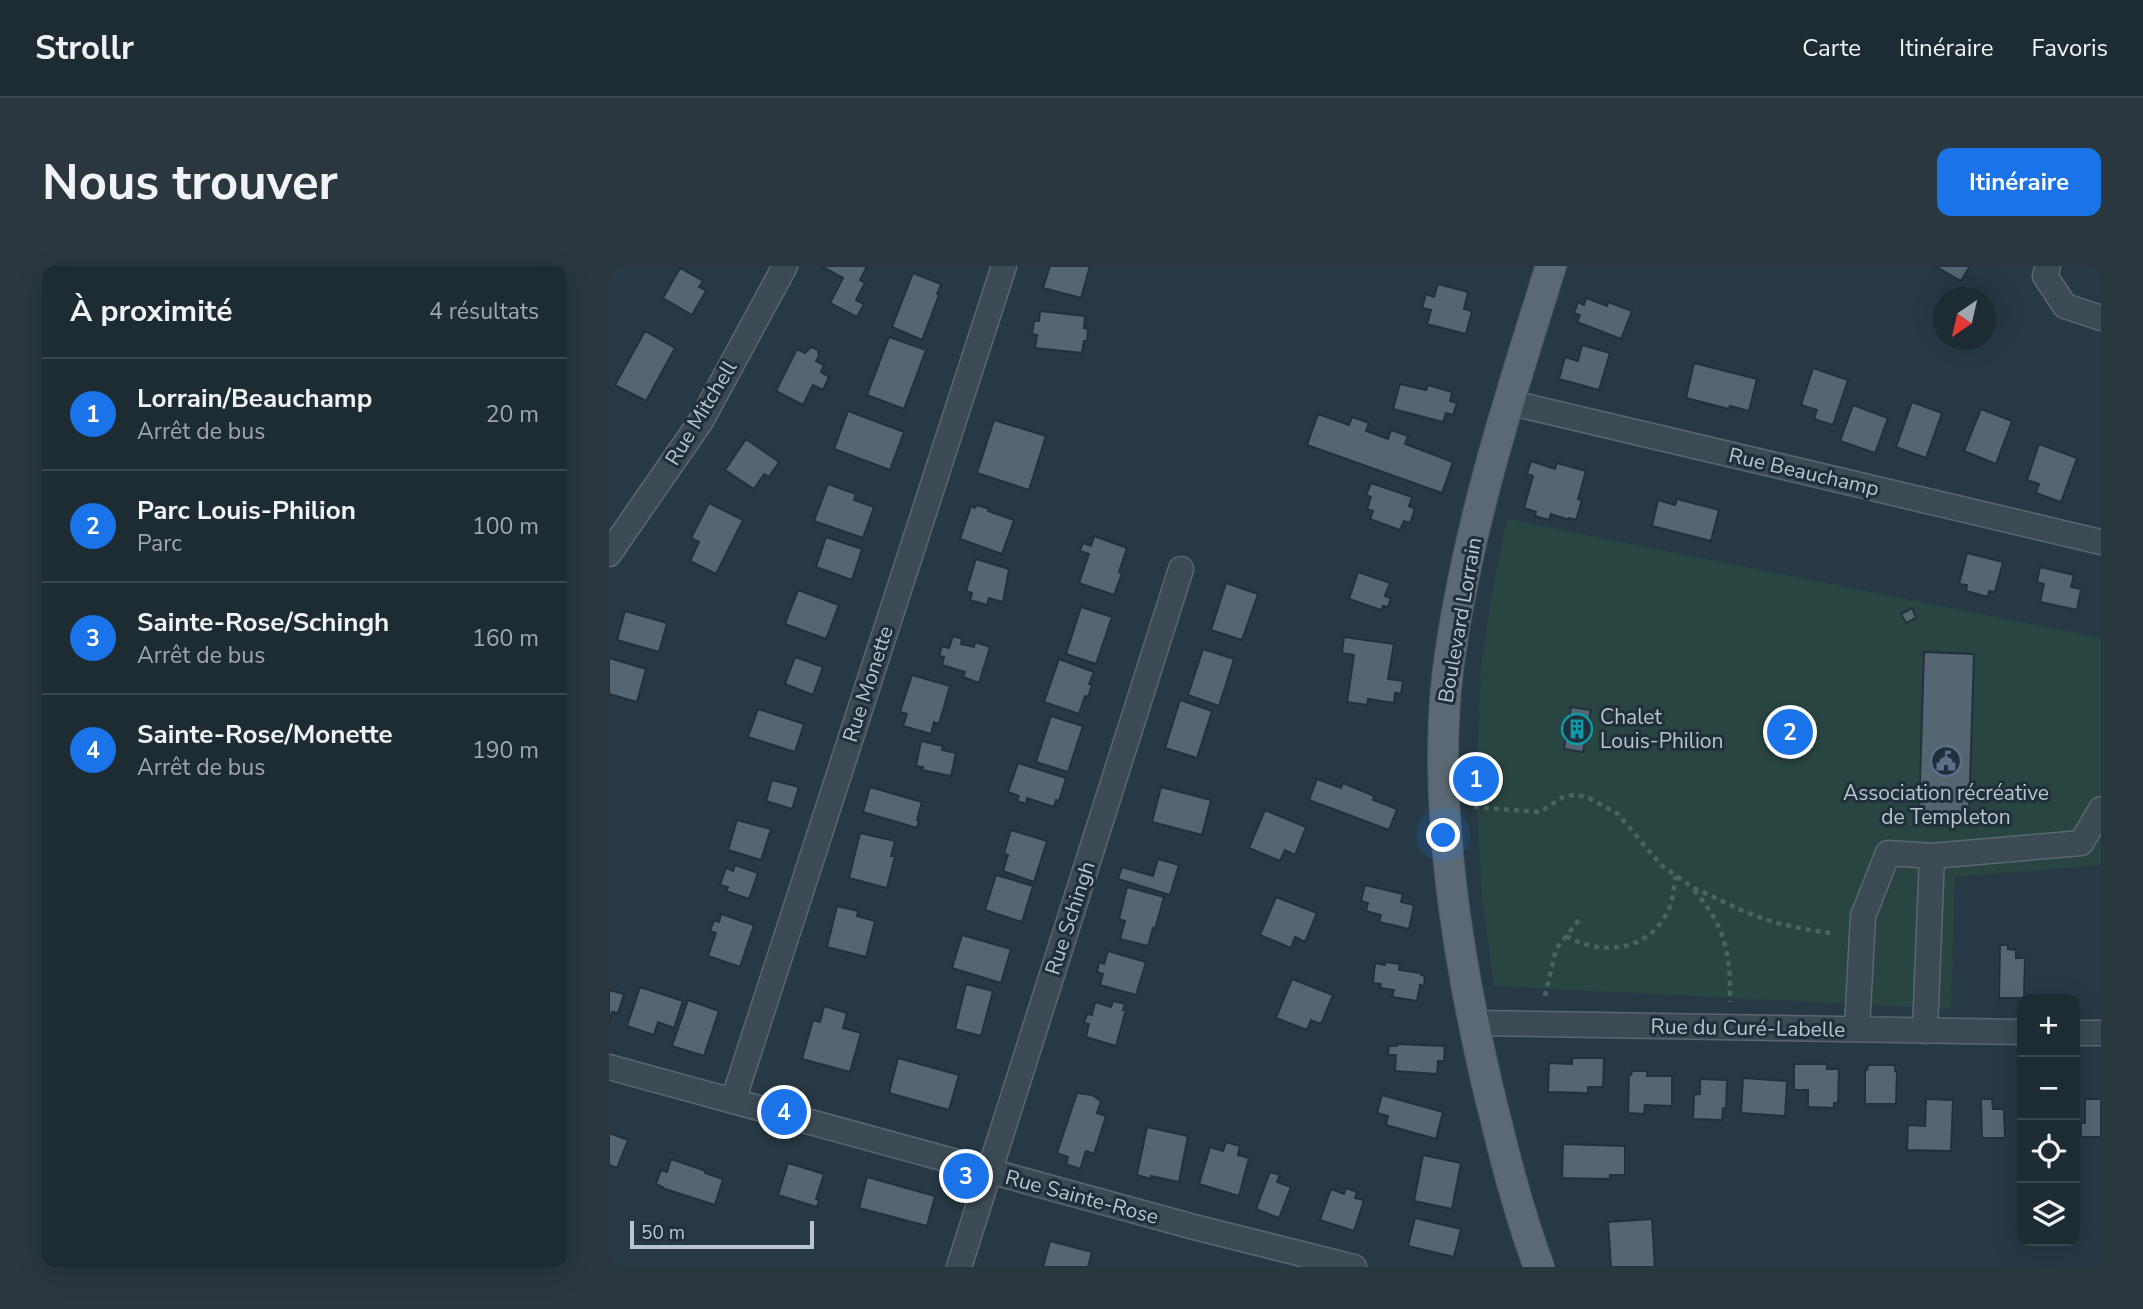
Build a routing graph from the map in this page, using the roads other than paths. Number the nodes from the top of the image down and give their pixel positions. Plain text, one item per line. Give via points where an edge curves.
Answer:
1 (785, 266) edge
2 (1004, 266) edge
3 (1551, 266) edge
4 (2048, 266) edge
5 (2101, 318) edge
6 (1508, 402) junction
7 (2101, 542) edge
8 (609, 554) edge
9 (1181, 569) dead end
10 (2101, 808) edge
11 (1932, 856) junction
12 (1473, 1023) junction
13 (1857, 1029) junction
14 (1925, 1031) junction
15 (2017, 1032) edge
16 (2080, 1033) edge
17 (2101, 1033) edge
18 (609, 1067) edge
19 (733, 1101) junction
20 (990, 1171) junction
21 (959, 1267) edge
22 (1354, 1267) edge
23 (1539, 1267) edge

1 - 8 street, Rue Mitchell via 701,421
2 - 19 street, Rue Monette
3 - 6 main road, Boulevard Lorrain
4 - 5 street via 2045,276 2065,306
6 - 7 street, Rue Beauchamp
6 - 12 main road, Boulevard Lorrain via 1461,595 1445,711 1450,868
9 - 20 street, Rue Schingh
10 - 11 street via 2081,844
11 - 13 street via 1888,853 1863,916
11 - 14 street
12 - 13 street, Rue du Curé-Labelle
12 - 23 main road, Boulevard Lorrain via 1512,1182
13 - 14 street, Rue du Curé-Labelle
14 - 15 street, Rue du Curé-Labelle
16 - 17 street
18 - 19 street, Rue Sainte-Rose
19 - 20 street, Rue Sainte-Rose
20 - 21 street, Rue Schingh
20 - 22 street, Rue Sainte-Rose

